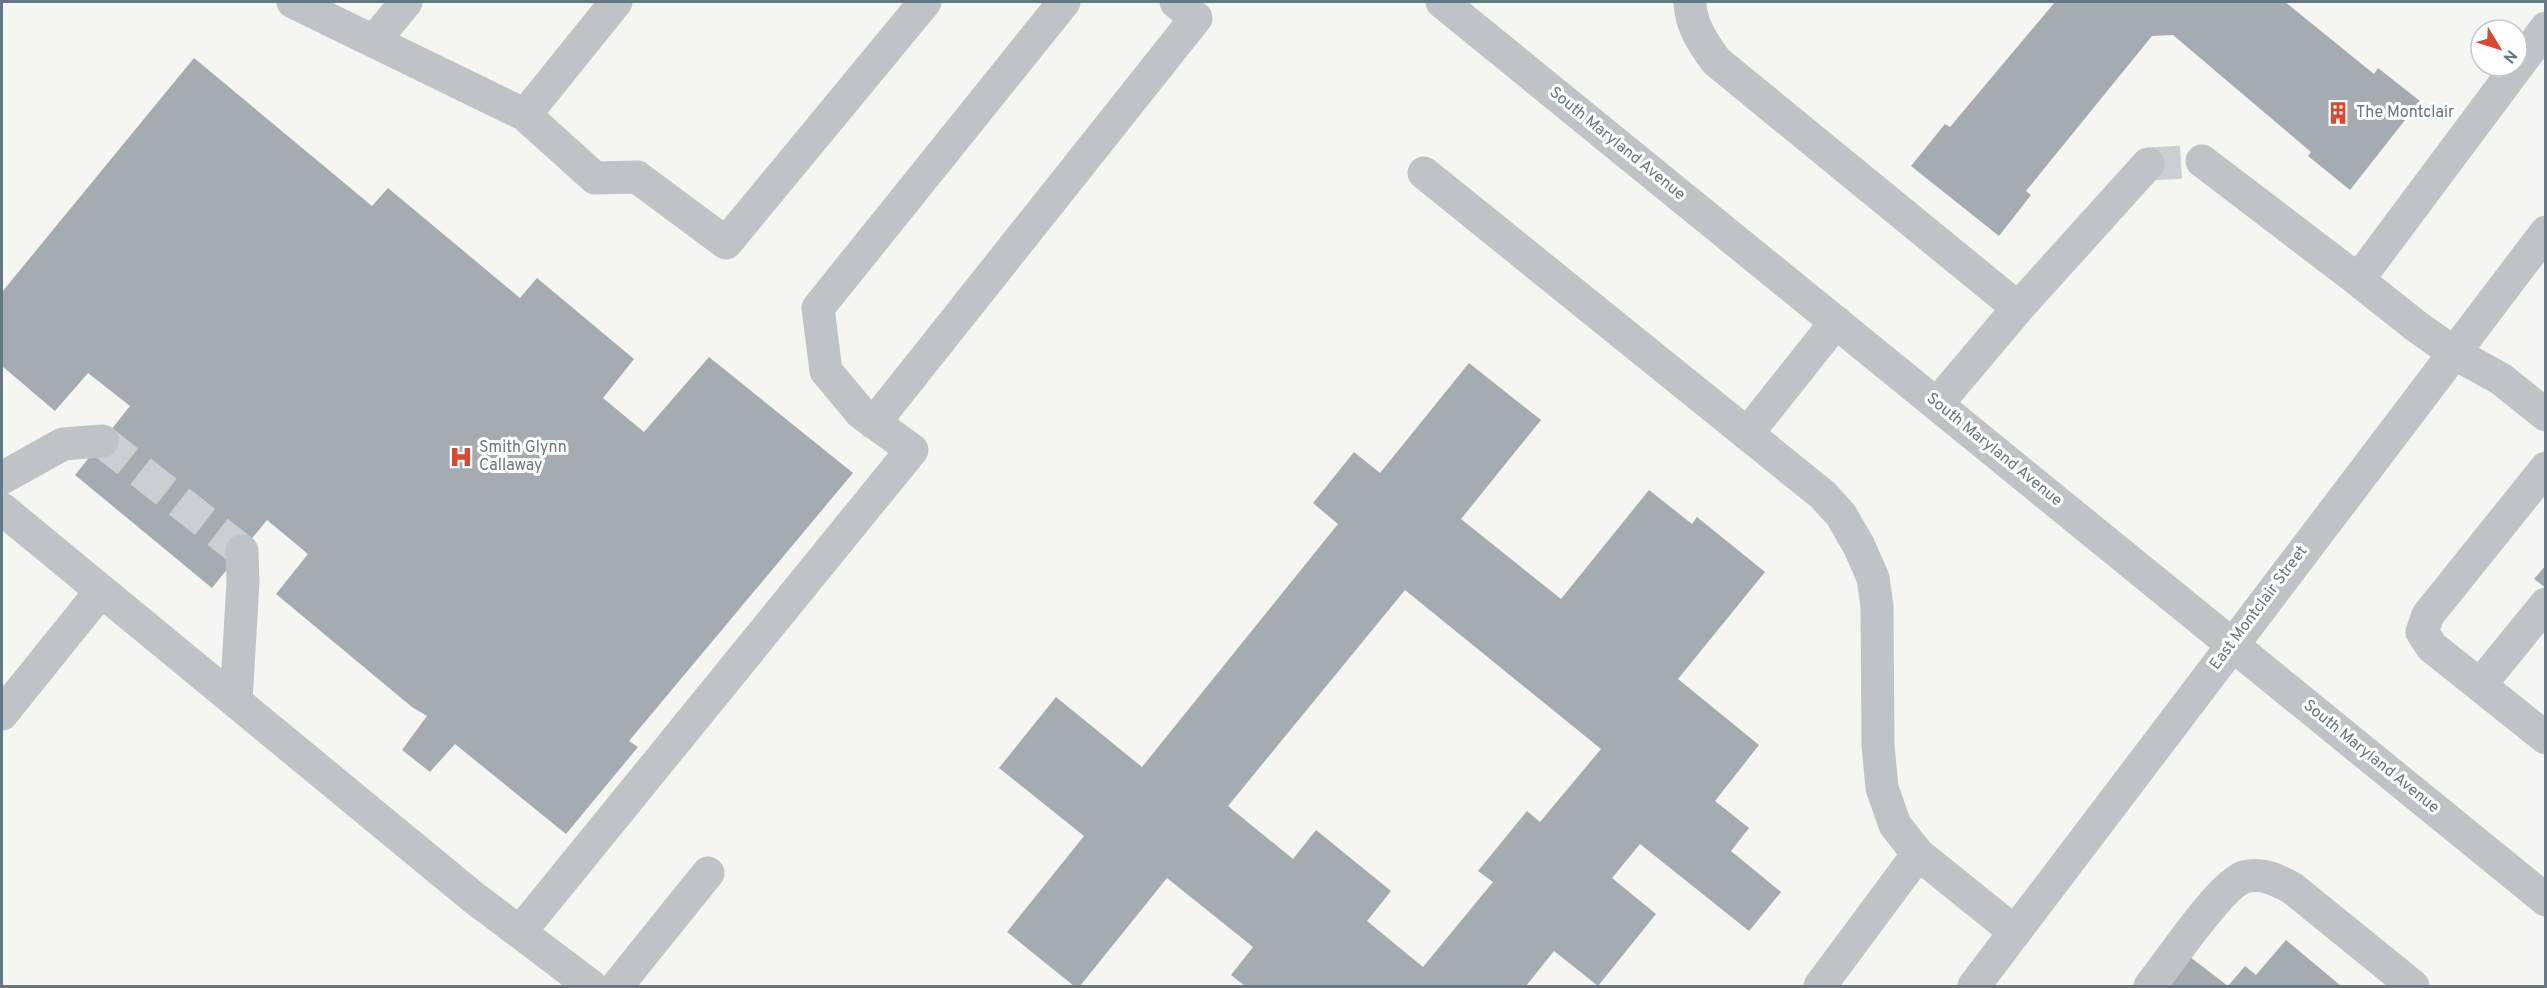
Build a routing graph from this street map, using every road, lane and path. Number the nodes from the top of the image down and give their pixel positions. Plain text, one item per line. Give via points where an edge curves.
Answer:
1 (293, 2) edge
2 (406, 2) edge
3 (616, 2) edge
4 (925, 2) edge
5 (1064, 2) edge
6 (1176, 2) edge
7 (1442, 2) edge
8 (1690, 2) edge
9 (2546, 28) edge
10 (374, 41) junction
11 (525, 115) junction
12 (2202, 160) tunnel mouth
13 (2148, 164) tunnel mouth
14 (1424, 173) dead end
15 (2546, 232) edge
16 (2358, 280) junction
17 (2018, 308) junction
18 (1836, 322) junction
19 (2454, 353) junction
20 (1937, 404) junction
21 (2546, 415) edge
22 (874, 423) junction
23 (1747, 434) junction
24 (102, 441) tunnel mouth
25 (2546, 468) edge
26 (2, 478) edge
27 (2, 509) edge
28 (242, 551) dead end
29 (101, 591) junction
30 (2546, 604) edge
31 (2232, 644) junction
32 (2480, 685) junction
33 (236, 701) junction
34 (2, 714) edge
35 (2546, 738) edge
36 (1918, 854) junction
37 (708, 873) dead end
38 (2546, 900) edge
39 (520, 932) junction
40 (2015, 932) junction
41 (591, 987) edge
42 (617, 987) edge
43 (1820, 987) edge
44 (1974, 987) edge
45 (2150, 987) edge
46 (2413, 987) edge

1 - 10 street
2 - 10 street
3 - 11 street
4 - 11 street via 726,243 637,177 595,178
5 - 22 street via 818,308 826,371
6 - 22 street via 1196,18
7 - 18 street, South Maryland Avenue
8 - 17 street via 1700,39 1716,61
9 - 16 street
10 - 11 street
12 - 16 street
13 - 17 street
14 - 23 street
15 - 19 street, East Montclair Street
16 - 19 street
17 - 20 street
18 - 20 street, South Maryland Avenue
18 - 23 street
19 - 21 street via 2500,379
19 - 31 street, East Montclair Street
20 - 31 street, South Maryland Avenue
22 - 39 street via 912,450
23 - 36 street via 1823,495 1841,515 1873,579 1882,788 1895,825
24 - 26 street via 63,444
25 - 32 street via 2428,615 2422,632 2432,646
27 - 29 street
28 - 33 street
29 - 33 street
29 - 34 street
30 - 32 street
31 - 38 street, South Maryland Avenue
31 - 40 street, East Montclair Street
32 - 35 street
33 - 39 street
36 - 40 street
36 - 43 street
37 - 42 street
39 - 41 street
40 - 44 street, East Montclair Street
45 - 46 street via 2224,891 2243,878 2260,875 2292,888

